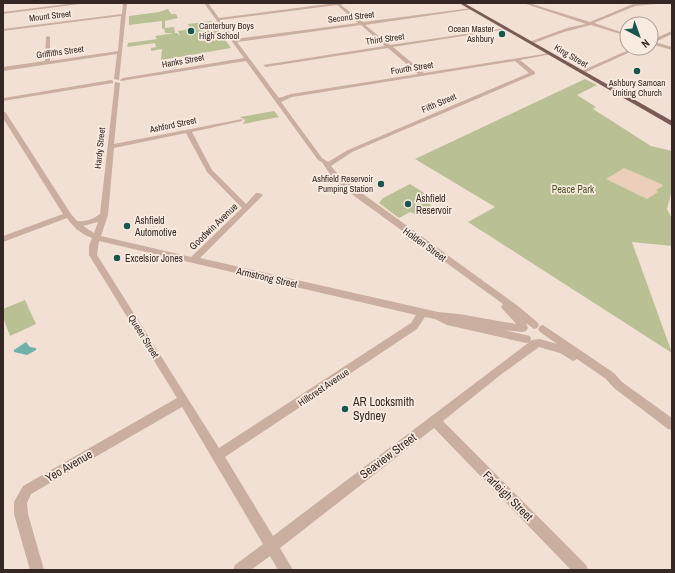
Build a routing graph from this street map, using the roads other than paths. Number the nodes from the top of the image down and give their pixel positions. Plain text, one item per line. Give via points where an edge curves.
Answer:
1 (25, 3) edge
2 (85, 3) edge
3 (125, 3) edge
4 (206, 3) edge
5 (338, 3) edge
6 (345, 3) edge
7 (461, 3) edge
8 (526, 3) edge
9 (530, 3) edge
10 (664, 3) edge
11 (75, 4) edge
12 (630, 5) edge
13 (472, 9) junction
14 (21, 11) junction
15 (3, 13) edge
16 (123, 15) junction
17 (217, 18) junction
18 (361, 23) junction
19 (588, 23) junction
20 (506, 29) junction
21 (3, 30) edge
22 (672, 32) edge
23 (619, 33) edge
24 (48, 37) dead end
25 (659, 38) edge
26 (233, 41) junction
27 (531, 43) junction
28 (659, 45) edge
29 (389, 46) junction
30 (672, 49) edge
31 (119, 52) junction
32 (550, 54) junction
33 (619, 56) edge
34 (247, 59) junction
35 (514, 59) junction
36 (47, 62) junction
37 (266, 65) dead end
38 (3, 69) edge
39 (582, 72) junction
40 (423, 75) junction
41 (117, 81) junction
42 (3, 101) edge
43 (277, 101) junction
44 (3, 113) edge
45 (240, 120) dead end
46 (672, 124) edge
47 (188, 131) junction
48 (110, 147) junction
49 (350, 151) junction
50 (325, 163) junction
51 (258, 194) dead end
52 (246, 208) junction
53 (104, 215) junction
54 (71, 218) junction
55 (97, 238) junction
56 (3, 239) edge
57 (193, 260) junction
58 (423, 312) junction
59 (438, 316) junction
60 (523, 327) junction
61 (538, 327) junction
62 (534, 342) junction
63 (618, 385) junction
64 (184, 400) junction
65 (435, 421) junction
66 (672, 425) edge
67 (217, 456) junction
68 (272, 546) junction
69 (37, 570) edge
70 (240, 570) edge
71 (286, 570) edge
72 (581, 570) edge

1 - 14 street
2 - 11 street
3 - 16 street, Hardy Street
4 - 17 street, Holden Street
5 - 6 street
5 - 17 street
5 - 18 street
7 - 13 main road, King Street
8 - 9 street
8 - 19 street
10 - 12 street
11 - 14 street
12 - 19 street
13 - 18 street, Second Street
13 - 20 main road, King Street
14 - 15 street
16 - 21 street, Mount Street
16 - 31 street, Hardy Street
17 - 26 street, Holden Street
18 - 26 street, Second Street
18 - 29 street
19 - 23 street
19 - 27 street
20 - 27 main road, King Street
20 - 29 street, Third Street
22 - 25 street
24 - 36 street
26 - 34 street, Holden Street
27 - 32 main road, King Street
28 - 30 street
29 - 37 street, Third Street
29 - 40 street
31 - 36 street, Griffiths Street
31 - 41 street, Hardy Street
32 - 35 street, Fourth Street
32 - 39 main road, King Street
33 - 39 street
34 - 41 street, Hanks Street
34 - 43 street, Holden Street
35 - 40 street, Fourth Street
35 - 49 street, Fifth Street via 533,73
36 - 38 street, Griffiths Street
39 - 46 main road, King Street
40 - 43 street, Fourth Street via 291,96
41 - 42 street, Hanks Street
41 - 48 street, Hardy Street
43 - 50 street, Holden Street
44 - 54 street
45 - 47 street, Ashford Street
47 - 48 street, Ashford Street
47 - 52 street, Goodwin Avenue via 209,171
48 - 53 street, Hardy Street
49 - 50 street
49 - 50 street, Fifth Street
50 - 60 street, Holden Street via 333,182 508,309
50 - 61 street, Holden Street via 345,186 516,308
51 - 52 street, Goodwin Avenue
52 - 57 street, Goodwin Avenue
53 - 54 street via 86,223
53 - 55 street, Hardy Street
54 - 55 street via 82,231
54 - 56 street
55 - 57 street, Armstrong Street
55 - 64 street, Queen Street via 93,246 93,255
57 - 58 street, Armstrong Street
58 - 59 street, Armstrong Street
58 - 67 street, Hillcrest Avenue via 414,326
59 - 60 street, Armstrong Street via 451,315 499,326
59 - 62 street, Armstrong Street via 447,321
60 - 61 street, Armstrong Street
60 - 62 street, Holden Street via 522,335
61 - 62 street via 546,337 543,342
61 - 63 street, Holden Street via 610,376
62 - 63 street, Holden Street via 567,352 606,381
62 - 65 street, Seaview Street
63 - 66 street, Holden Street
64 - 67 street, Queen Street
64 - 69 street, Yeo Avenue via 27,490 20,502 21,514
65 - 68 street, Seaview Street
65 - 72 street, Farleigh Street
67 - 68 street, Queen Street
68 - 70 street, Seaview Street
68 - 71 street, Queen Street

